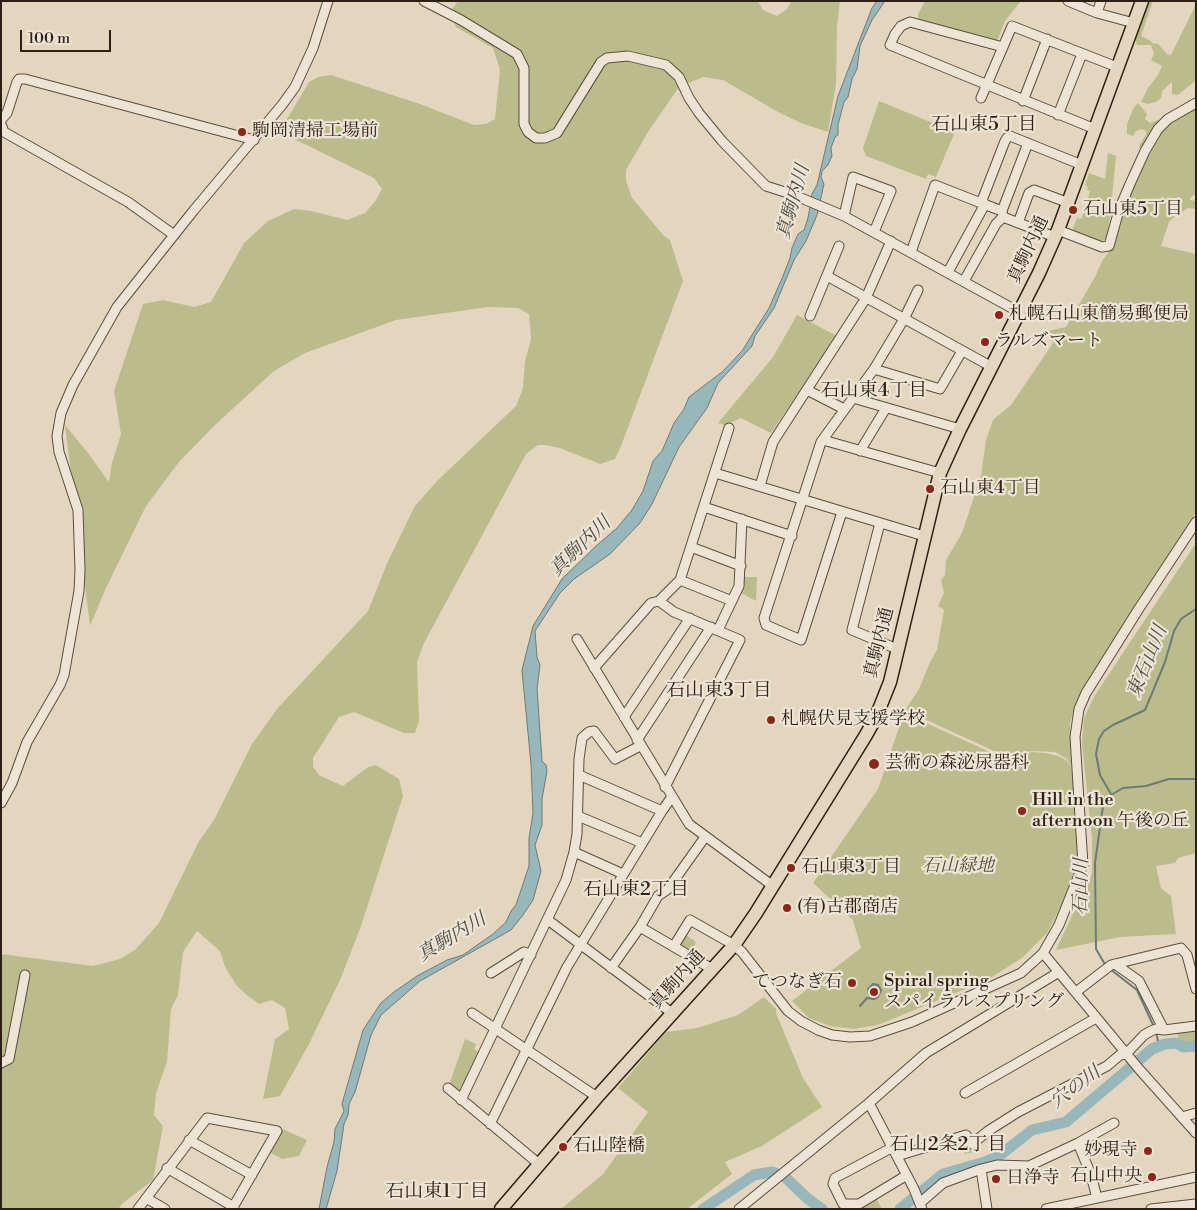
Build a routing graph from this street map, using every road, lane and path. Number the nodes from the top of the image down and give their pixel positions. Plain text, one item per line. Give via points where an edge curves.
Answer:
1 (328, 1) edge
2 (424, 1) edge
3 (1068, 1) edge
4 (1102, 1) edge
5 (1142, 1) edge
6 (1097, 13) junction
7 (1134, 24) junction
8 (1047, 39) junction
9 (1003, 47) junction
10 (1082, 54) junction
11 (1117, 67) junction
12 (986, 85) junction
13 (981, 98) dead end
14 (1023, 101) junction
15 (1196, 103) edge
16 (1058, 115) junction
17 (1, 122) edge
18 (1095, 129) junction
19 (254, 140) junction
20 (1028, 143) junction
21 (1082, 165) junction
22 (1069, 202) junction
23 (983, 204) junction
24 (1002, 214) junction
25 (842, 215) junction
26 (1018, 223) junction
27 (874, 232) junction
28 (1057, 234) junction
29 (174, 235) junction
30 (891, 241) junction
31 (839, 246) dead end
32 (911, 252) junction
33 (948, 272) junction
34 (827, 276) junction
35 (964, 281) junction
36 (918, 290) dead end
37 (866, 298) junction
38 (1019, 312) junction
39 (810, 316) dead end
40 (904, 319) junction
41 (962, 351) junction
42 (992, 367) junction
43 (874, 369) junction
44 (807, 390) junction
45 (853, 398) junction
46 (886, 408) junction
47 (844, 410) junction
48 (729, 428) dead end
49 (960, 429) junction
50 (823, 440) junction
51 (860, 451) junction
52 (940, 473) junction
53 (715, 474) junction
54 (760, 486) junction
55 (803, 500) junction
56 (704, 507) junction
57 (842, 512) junction
58 (742, 519) junction
59 (1196, 522) edge
60 (880, 523) junction
61 (792, 536) junction
62 (924, 536) junction
63 (691, 546) junction
64 (741, 566) junction
65 (680, 580) junction
66 (659, 601) junction
67 (732, 601) junction
68 (690, 618) junction
69 (714, 629) junction
70 (576, 639) dead end
71 (897, 649) junction
72 (594, 668) junction
73 (624, 718) junction
74 (638, 743) junction
75 (579, 775) junction
76 (665, 787) junction
77 (672, 798) junction
78 (1, 803) edge
79 (662, 811) junction
80 (578, 816) junction
81 (705, 837) junction
82 (642, 843) junction
83 (574, 852) junction
84 (623, 874) junction
85 (773, 886) junction
86 (548, 920) junction
87 (640, 927) junction
88 (580, 945) junction
89 (734, 945) junction
90 (674, 946) junction
91 (1043, 953) junction
92 (531, 955) junction
93 (1110, 966) junction
94 (611, 968) junction
95 (712, 969) junction
96 (1059, 972) junction
97 (491, 973) dead end
98 (25, 975) dead end
99 (1196, 989) edge
100 (1076, 992) junction
101 (472, 1013) dead end
102 (672, 1014) junction
103 (1096, 1018) junction
104 (1196, 1026) edge
105 (495, 1029) junction
106 (1157, 1030) junction
107 (526, 1050) junction
108 (1128, 1055) junction
109 (1, 1063) edge
110 (448, 1088) dead end
111 (965, 1092) dead end
112 (598, 1097) junction
113 (461, 1100) junction
114 (869, 1103) junction
115 (1196, 1113) edge
116 (1182, 1117) junction
117 (1114, 1123) dead end
118 (490, 1124) junction
119 (1196, 1133) edge
120 (189, 1140) junction
121 (1078, 1143) junction
122 (895, 1152) junction
123 (538, 1164) junction
124 (167, 1168) junction
125 (981, 1169) junction
126 (252, 1175) junction
127 (907, 1176) junction
128 (528, 1177) junction
129 (1196, 1177) edge
130 (146, 1198) junction
131 (1097, 1198) junction
132 (920, 1204) edge
133 (1196, 1204) edge
134 (233, 1208) edge
135 (138, 1209) edge
136 (165, 1209) edge
137 (492, 1209) edge
138 (501, 1209) edge
139 (509, 1209) edge
140 (739, 1209) edge
141 (987, 1209) edge
142 (1046, 1209) edge
143 (1151, 1209) edge

1 - 19 street via 313,48 295,87
2 - 25 street via 517,54 524,68 524,121 528,132 536,138 557,133 601,62 607,58 628,56 647,59 674,70 700,113 722,141 772,189
3 - 6 street
4 - 6 street
5 - 7 highway, 真駒内通
6 - 7 street
7 - 11 highway, 真駒内通
8 - 9 street via 1012,26
8 - 10 street
8 - 14 street
9 - 12 street
9 - 12 street via 910,22 901,26 890,45
10 - 11 street
10 - 16 street
11 - 18 highway, 真駒内通
12 - 13 street
12 - 14 street
14 - 16 street
15 - 28 street via 1168,118 1153,136 1119,210 1109,246 1102,247
16 - 18 street
17 - 19 street via 17,82 25,79
17 - 29 street via 4,132 128,202
18 - 21 highway, 真駒内通
19 - 29 street
20 - 21 street
20 - 23 street via 1010,136 1005,141
20 - 24 street
21 - 22 highway, 真駒内通
22 - 26 street via 1034,190 1028,193
22 - 28 highway, 真駒内通
23 - 24 street
23 - 32 street via 934,185
23 - 33 street
24 - 26 street
24 - 35 street
25 - 27 street
25 - 27 street via 853,177 891,190
26 - 28 street
27 - 30 street
28 - 38 highway, 真駒内通
29 - 78 street via 116,307 61,413 57,436 59,452 78,510 79,591 62,680 27,742
30 - 32 street
30 - 37 street
31 - 34 street
32 - 33 street
33 - 35 street
34 - 37 street
34 - 39 street
35 - 38 street
36 - 40 street
37 - 40 street
37 - 44 street
38 - 42 highway, 真駒内通
40 - 41 street
40 - 43 street
41 - 42 street
41 - 43 street via 940,389
42 - 49 highway, 真駒内通
43 - 45 street
44 - 47 street
44 - 54 street via 773,442
45 - 46 street
45 - 47 street
46 - 49 street
46 - 51 street
47 - 50 street
48 - 53 street
49 - 52 highway, 真駒内通
50 - 51 street
50 - 55 street
51 - 52 street
52 - 62 highway, 真駒内通
53 - 54 street
53 - 56 street
54 - 55 street
55 - 57 street
55 - 61 street
56 - 58 street
56 - 63 street
57 - 60 street
57 - 61 street via 801,640 766,625 764,618
58 - 61 street
58 - 64 street
59 - 91 street via 1078,709 1075,737 1083,865 1060,925
60 - 62 street
60 - 71 street via 852,630
62 - 71 highway, 真駒内通
63 - 64 street
63 - 65 street
64 - 67 street via 739,586
65 - 66 street
65 - 67 street
66 - 68 street
66 - 72 street via 651,603
67 - 69 street
68 - 69 street
68 - 73 street
69 - 74 street
69 - 76 street via 740,640
70 - 72 street
71 - 85 highway, 真駒内通 via 890,682 873,723
72 - 73 street
73 - 74 street
74 - 75 street via 615,759 597,734 589,732 581,742
74 - 76 street
75 - 79 street
75 - 80 street
76 - 77 street
77 - 79 street
77 - 81 street via 689,824
79 - 82 street
80 - 82 street
80 - 83 street
81 - 85 street
81 - 87 street via 668,889 658,896
82 - 84 street
83 - 84 street
83 - 86 street via 566,880
84 - 88 street
85 - 89 highway, 真駒内通
86 - 88 street
86 - 92 street
87 - 90 street
87 - 94 street
88 - 94 street
88 - 107 street
89 - 90 street via 690,920
89 - 91 street via 788,1011 818,1030 850,1037 870,1036 912,1022 1022,973
89 - 95 highway, 真駒内通
90 - 95 street
91 - 96 street
92 - 97 street via 524,952
92 - 105 street
93 - 99 street via 1181,948
93 - 100 street
93 - 106 street via 1139,981
94 - 102 street
95 - 102 highway, 真駒内通
96 - 100 street
96 - 114 street via 926,1053
98 - 109 street via 9,1059
100 - 103 street
101 - 105 street
102 - 112 highway, 真駒内通
103 - 108 street
103 - 111 street
104 - 106 street
105 - 107 street
105 - 113 street
106 - 108 street via 1144,1034
107 - 112 street
107 - 118 street
108 - 116 street
108 - 122 street via 1120,1055 1107,1066 1018,1112 972,1144 966,1135
110 - 113 street
112 - 123 highway, 真駒内通
113 - 118 street
114 - 122 street
114 - 140 street
115 - 116 street
116 - 119 street
117 - 121 street
118 - 123 street
120 - 124 street
120 - 126 street
120 - 126 street via 207,1118 277,1131
121 - 125 street via 1029,1166 997,1165
121 - 131 street
122 - 127 street
122 - 127 street via 835,1178 833,1184 843,1204 859,1204
123 - 128 highway, 真駒内通
124 - 130 street
124 - 134 street
125 - 132 street via 943,1183
125 - 141 street
126 - 134 street
127 - 132 street
128 - 137 highway via 510,1189
128 - 138 highway, 真駒内通
128 - 139 highway
129 - 131 street
130 - 135 street
130 - 136 street
131 - 142 street
133 - 143 street

